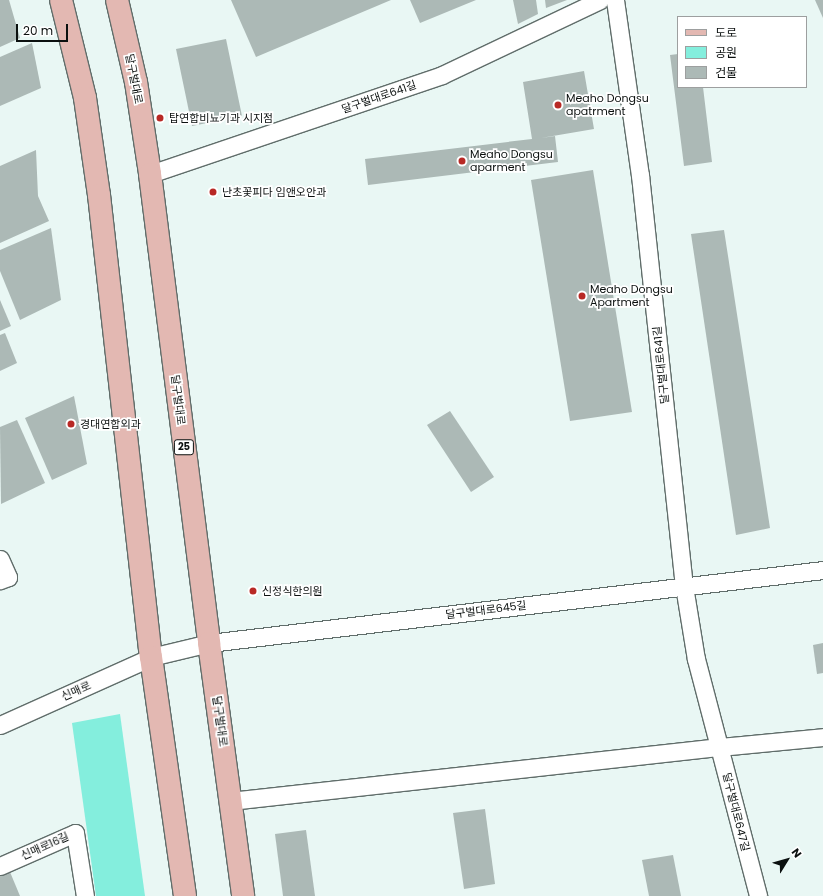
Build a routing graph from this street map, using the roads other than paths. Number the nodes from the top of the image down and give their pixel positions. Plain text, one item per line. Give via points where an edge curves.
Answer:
1 (62, 0) edge
2 (117, 0) edge
3 (600, 0) edge
4 (615, 0) edge
5 (150, 174) junction
6 (0, 558) edge
7 (823, 570) edge
8 (0, 580) edge
9 (684, 586) junction
10 (209, 643) junction
11 (151, 657) junction
12 (0, 725) edge
13 (715, 728) joint
14 (823, 738) edge
15 (720, 747) junction
16 (230, 801) junction
17 (0, 866) edge
18 (85, 896) edge
19 (185, 896) edge
20 (243, 896) edge
21 (758, 896) edge

1 - 11 main road via 85,98 99,195
2 - 5 main road, 달구벌대로 / 25 via 136,82
3 - 5 street, 달구벌대로641길 via 442,75
4 - 9 street, 달구벌대로641길 via 640,175
5 - 10 main road, 달구벌대로 / 25
6 - 8 street via 8,576
7 - 9 street, 달구벌대로645길
9 - 10 street, 달구벌대로645길
9 - 13 street, 달구벌대로641길 via 696,659
10 - 11 street, 달구벌대로645길
10 - 16 main road, 달구벌대로 / 25
11 - 12 street, 신매로
11 - 19 main road
13 - 15 street, 달구벌대로647길
14 - 15 street
15 - 16 street
15 - 21 street, 달구벌대로647길
16 - 20 main road, 달구벌대로 / 25
17 - 18 street, 신매로16길 via 75,833

